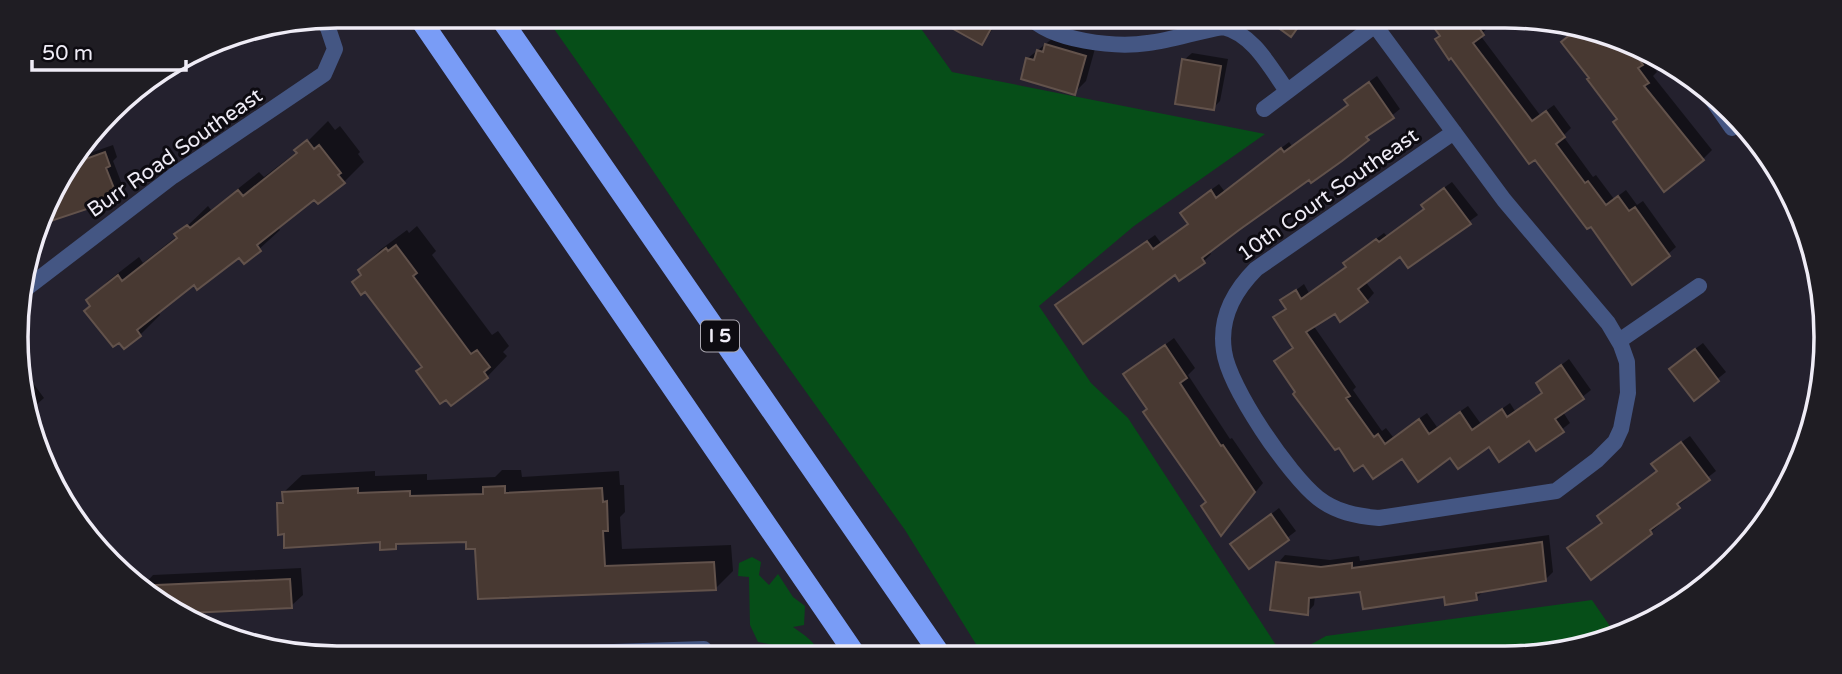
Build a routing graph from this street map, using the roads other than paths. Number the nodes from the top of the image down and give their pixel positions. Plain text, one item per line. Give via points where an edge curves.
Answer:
1 (328, 28) edge
2 (426, 28) edge
3 (507, 28) edge
4 (1046, 28) edge
5 (1217, 28) edge
6 (1227, 28) edge
7 (1366, 28) edge
8 (1383, 28) edge
9 (1287, 91) junction
10 (1264, 109) dead end
11 (1454, 132) junction
12 (33, 283) edge
13 (1699, 286) dead end
14 (1619, 341) junction
15 (849, 646) edge
16 (934, 646) edge

1 - 12 street, Burr Road Southeast via 335,49 324,74 173,176
2 - 15 highway
3 - 16 highway, I 5
4 - 5 street via 1112,44 1146,44
6 - 9 street via 1236,30 1265,59
7 - 9 street
8 - 11 street, 10th Court Southeast
9 - 10 street
11 - 14 street, 10th Court Southeast
11 - 14 street, 10th Court Southeast via 1256,269 1230,304 1223,349 1231,377 1301,482 1336,509 1378,518 1556,491 1597,460 1621,429 1628,383
13 - 14 street

